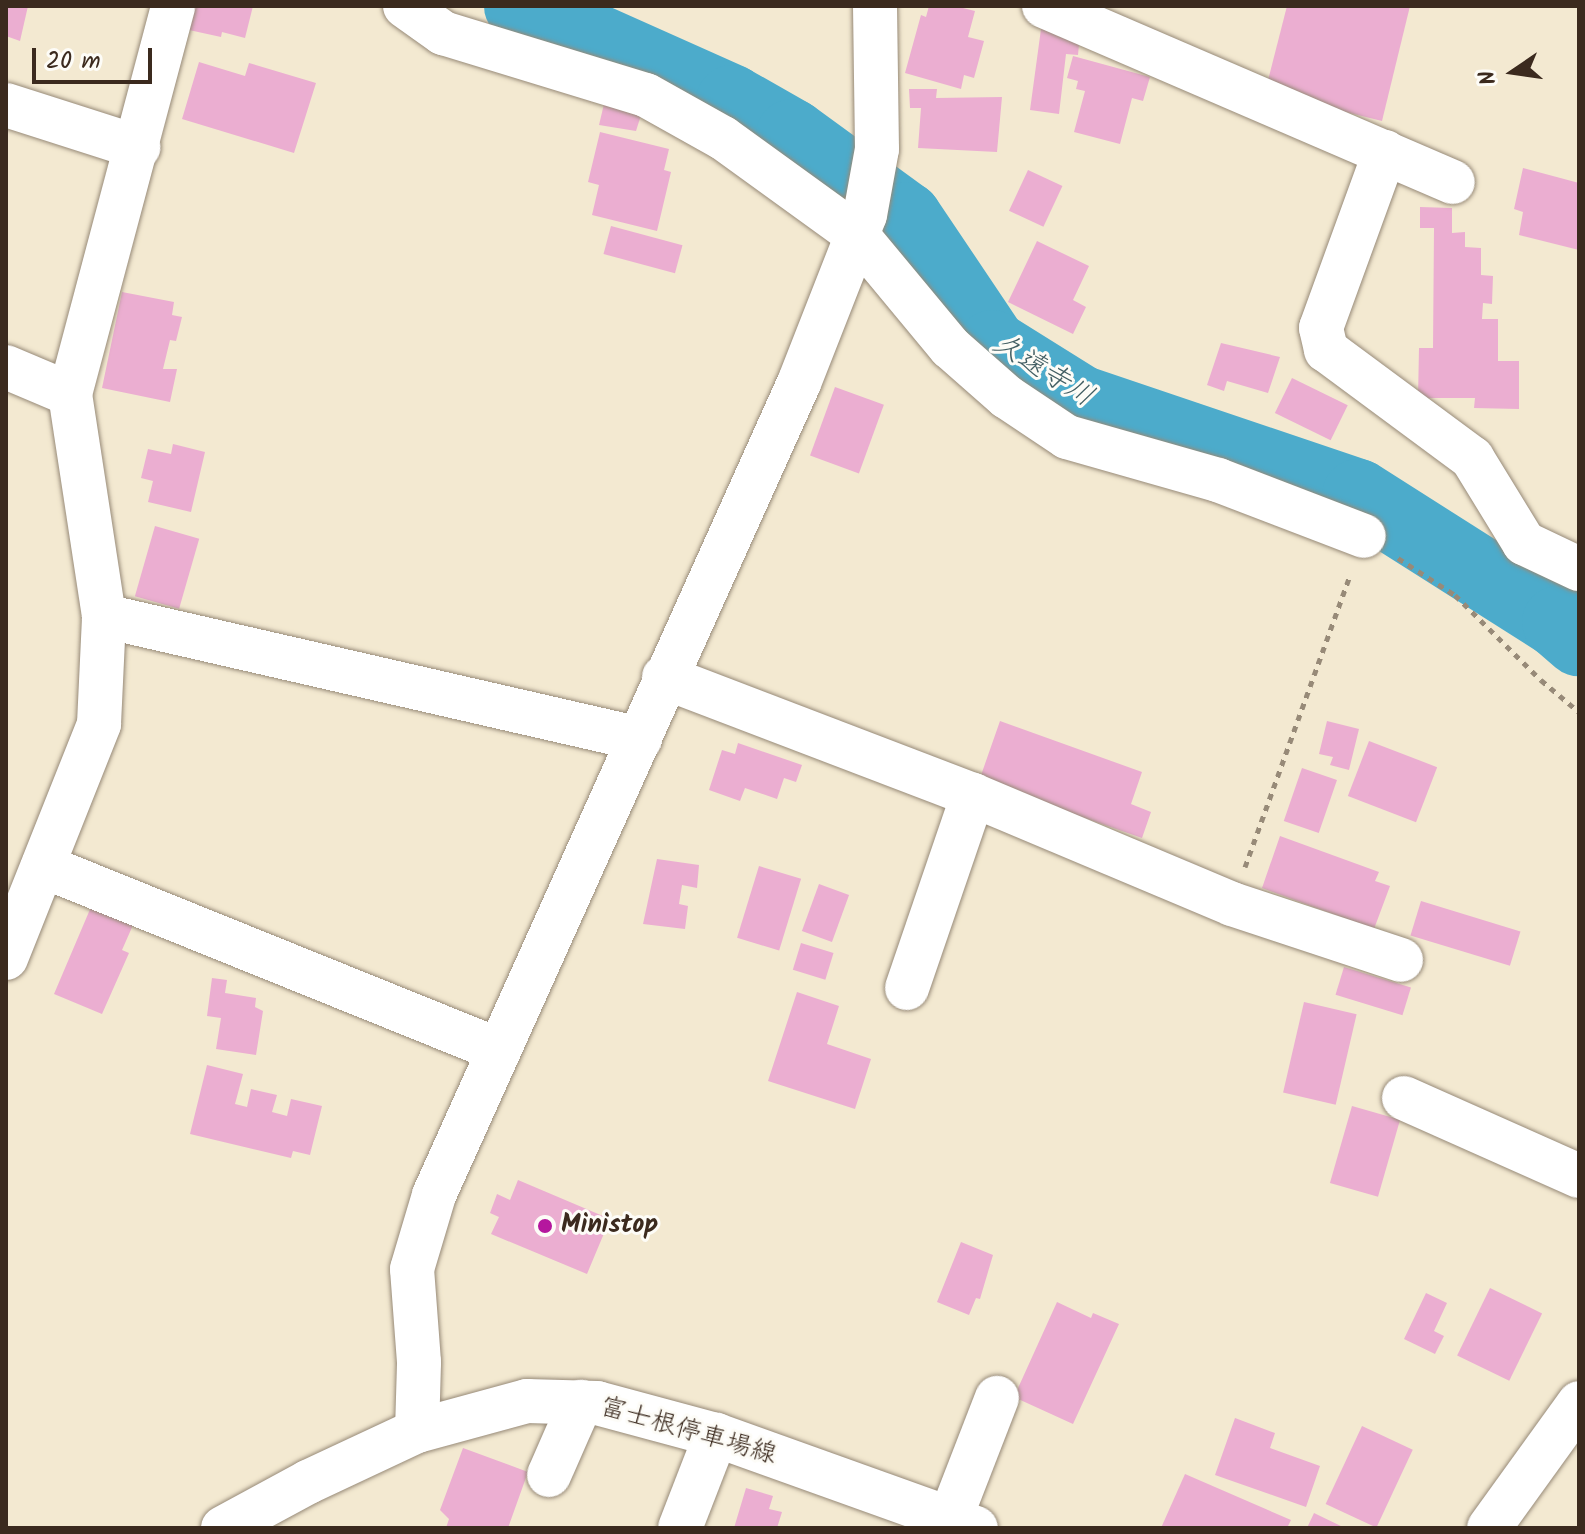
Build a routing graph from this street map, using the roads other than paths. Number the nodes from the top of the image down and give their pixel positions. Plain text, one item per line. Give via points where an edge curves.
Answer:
1 (173, 6) edge
2 (405, 6) edge
3 (875, 6) edge
4 (1044, 6) edge
5 (6, 105) edge
6 (138, 147) junction
7 (1385, 152) junction
8 (1453, 182) dead end
9 (861, 225) junction
10 (6, 367) edge
11 (70, 394) junction
12 (1364, 536) road end
13 (1579, 569) edge
14 (104, 616) junction
15 (664, 677) junction
16 (640, 739) junction
17 (973, 795) junction
18 (26, 888) edge
19 (6, 958) edge
20 (1401, 960) dead end
21 (907, 988) dead end
22 (499, 1050) junction
23 (1404, 1098) dead end
24 (1579, 1176) edge
25 (997, 1398) dead end
26 (581, 1402) junction
27 (1579, 1403) edge
28 (417, 1431) junction
29 (716, 1435) junction
30 (549, 1475) dead end
31 (963, 1523) edge
32 (223, 1528) edge
33 (680, 1528) edge
34 (1489, 1528) edge

1 - 6 street
2 - 9 street via 443,33 646,95
3 - 9 street via 877,149
4 - 7 street
5 - 6 street
6 - 11 street
7 - 8 street
7 - 13 street via 1321,328 1326,350 1472,458 1524,543
9 - 12 street via 950,347 1007,397 1067,437 1218,480
9 - 15 street via 799,383
10 - 11 street
11 - 14 street
14 - 16 street
14 - 18 street via 99,724
15 - 16 street
15 - 17 street
16 - 22 street
17 - 20 street via 1232,904
17 - 21 street
18 - 19 street
18 - 22 street
22 - 28 street via 434,1195 412,1269 419,1362
23 - 24 street
25 - 31 street
26 - 28 street, 富士根停車場線 via 527,1401
26 - 29 street, 富士根停車場線
26 - 30 street
27 - 34 street
28 - 32 street, 富士根停車場線
29 - 31 street, 富士根停車場線
29 - 33 street

